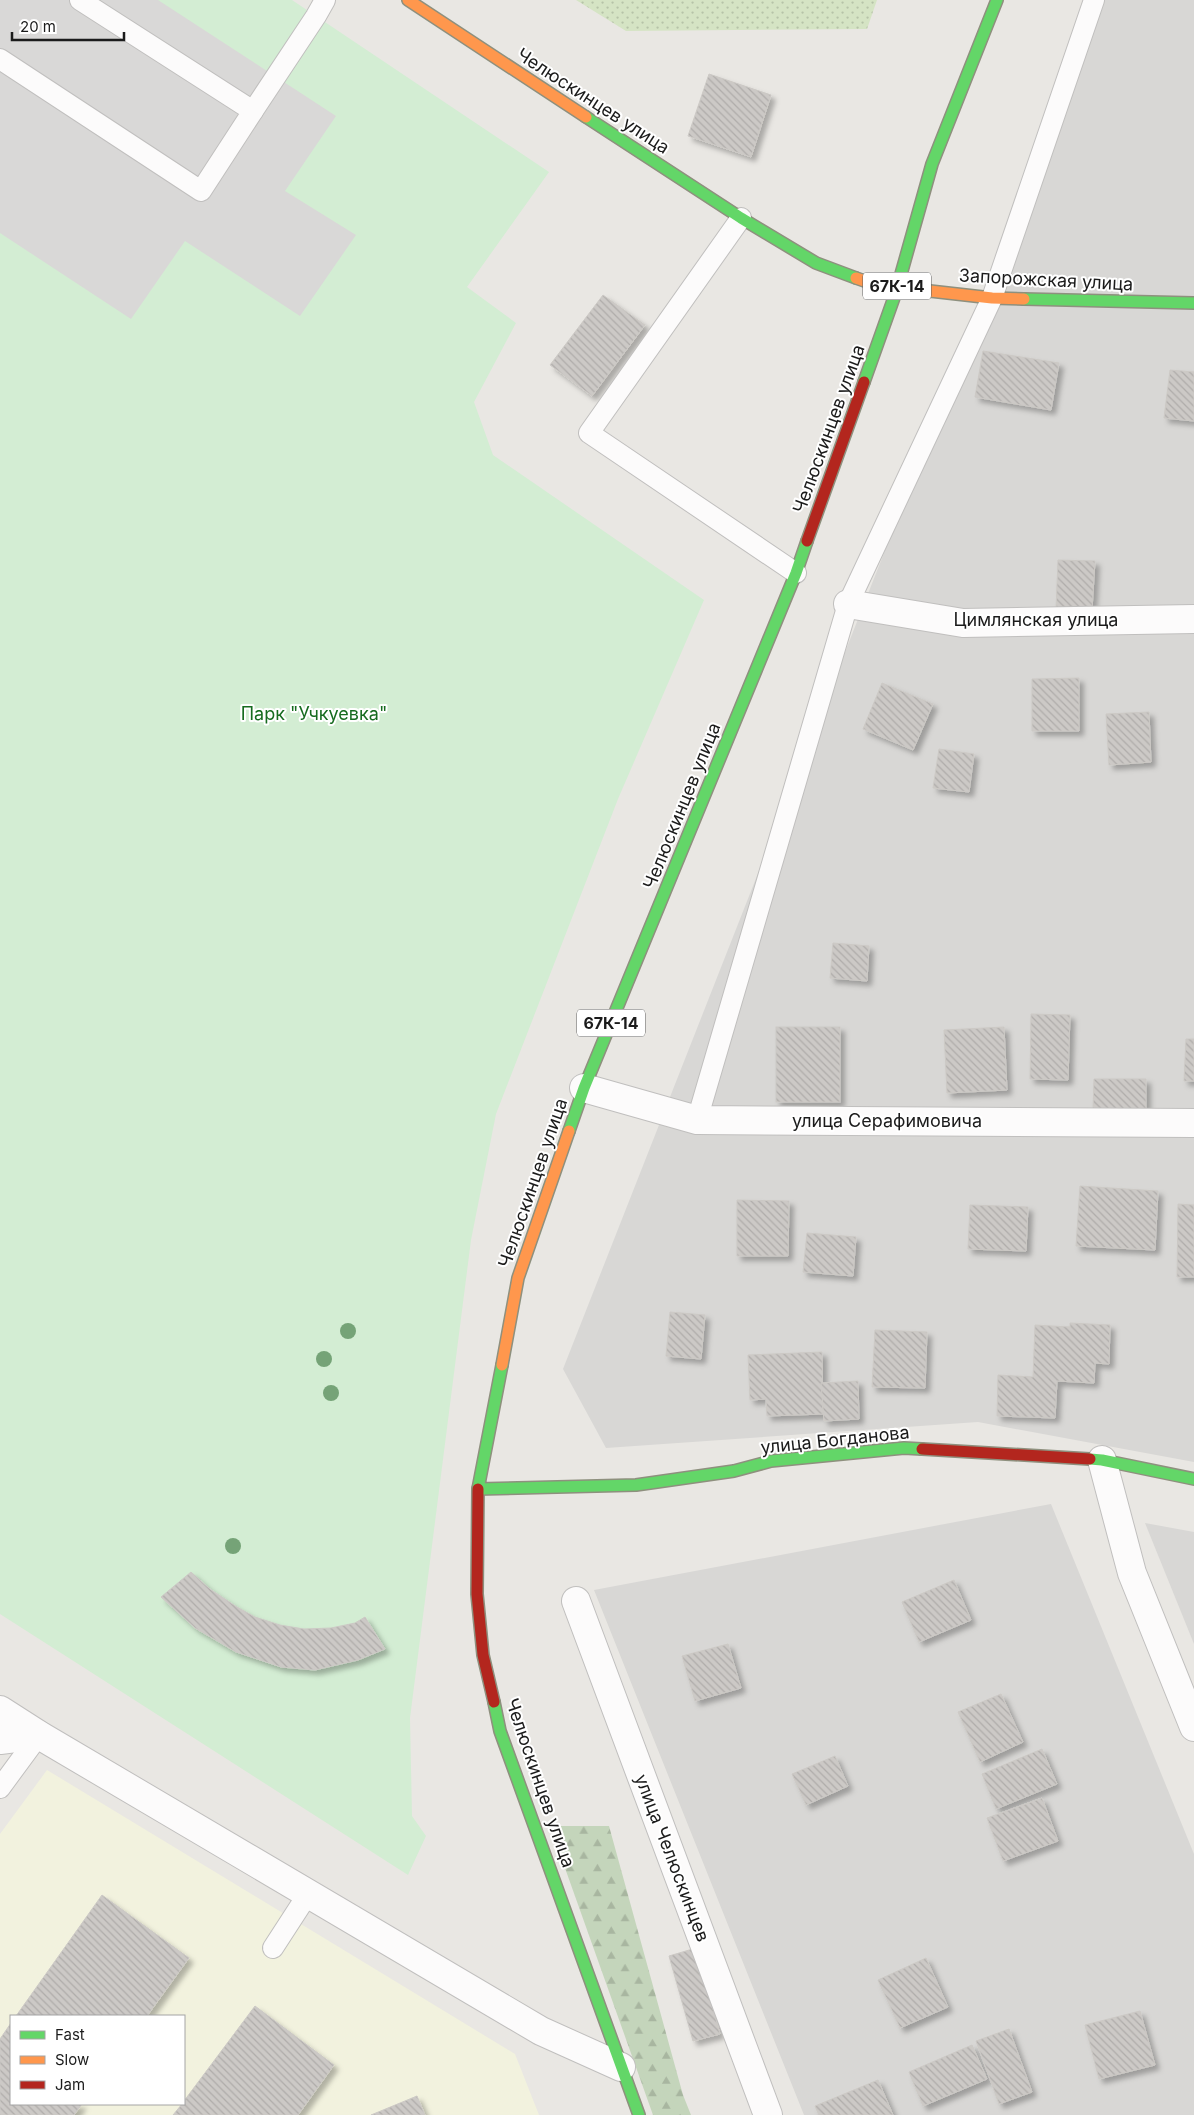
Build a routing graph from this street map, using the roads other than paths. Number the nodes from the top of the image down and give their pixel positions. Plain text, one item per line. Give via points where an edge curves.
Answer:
1 (80, 0) edge
2 (325, 0) edge
3 (408, 0) edge
4 (997, 0) edge
5 (1094, 0) edge
6 (0, 59) edge
7 (253, 111) junction
8 (741, 218) junction
9 (896, 292) junction
10 (992, 298) junction
11 (1194, 303) edge
12 (796, 573) junction
13 (848, 604) junction
14 (1194, 619) edge
15 (584, 1088) junction
16 (697, 1120) junction
17 (1194, 1123) edge
18 (1102, 1460) junction
19 (1194, 1479) edge
20 (478, 1488) junction
21 (576, 1601) dead end
22 (0, 1710) edge
23 (1194, 1728) edge
24 (39, 1735) junction
25 (0, 1740) edge
26 (0, 1788) edge
27 (308, 1894) junction
28 (273, 1948) dead end
29 (621, 2067) junction
30 (639, 2115) edge
31 (768, 2115) edge

1 - 7 lane
2 - 7 lane
3 - 8 main road, Челюскинцев улица
4 - 9 main road, Челюскинцев улица / 67К-14 via 932,164
5 - 10 lane
6 - 7 lane via 200,191
8 - 9 main road, Челюскинцев улица via 816,264
8 - 12 lane via 589,433
9 - 10 main road, Запорожская улица via 930,291
9 - 12 main road, Челюскинцев улица / 67К-14
10 - 11 main road, Запорожская улица
10 - 13 lane
12 - 15 main road, Челюскинцев улица / 67К-14
13 - 14 street, Цимлянская улица via 963,622
13 - 16 lane
15 - 16 street, улица Серафимовича
15 - 20 main road, Челюскинцев улица / 67К-14 via 518,1278
16 - 17 street, улица Серафимовича
18 - 19 main road, улица Богданова
18 - 20 main road, улица Богданова via 904,1448 771,1461 636,1485
18 - 23 street via 1132,1573
20 - 29 main road, Челюскинцев улица / 67К-14 via 477,1594 483,1655 500,1731
21 - 31 street, улица Челюскинцев
22 - 24 street
24 - 25 street
24 - 26 lane
24 - 27 street
27 - 28 lane
27 - 29 street via 541,2031
29 - 30 main road, Челюскинцев улица / 67К-14

